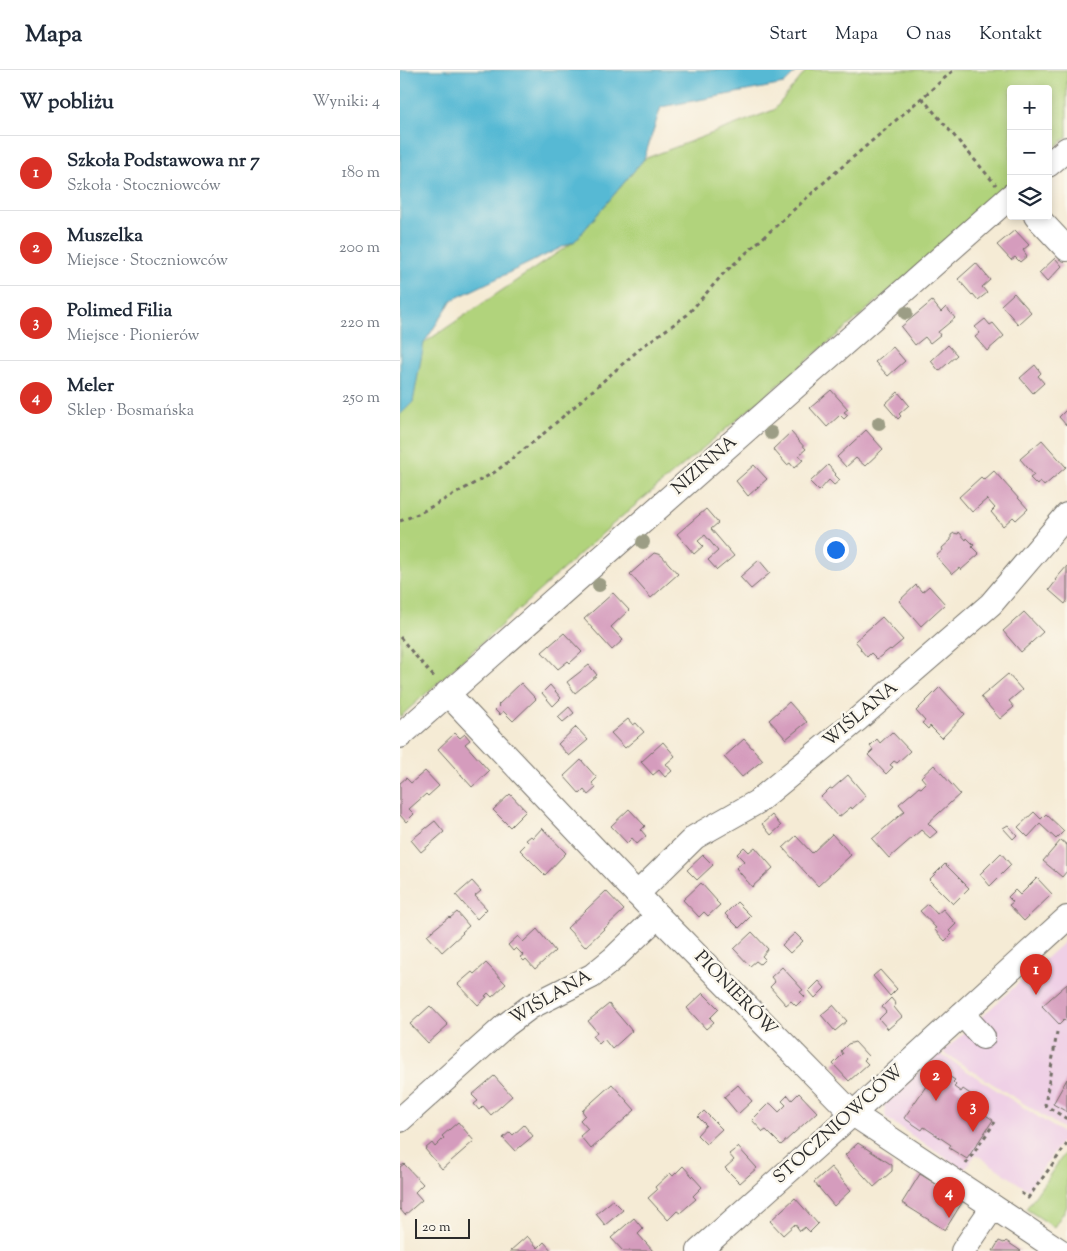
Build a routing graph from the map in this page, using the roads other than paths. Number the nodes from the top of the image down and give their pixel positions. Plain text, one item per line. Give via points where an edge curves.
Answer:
1 (1067, 149) edge
2 (1052, 162) edge
3 (1007, 199) edge
4 (1040, 220) edge
5 (1067, 249) edge
6 (1067, 515) edge
7 (447, 694) junction
8 (400, 736) edge
9 (637, 894) junction
10 (658, 916) junction
11 (1067, 918) edge
12 (962, 1014) junction
13 (983, 1037) dead end
14 (852, 1114) junction
15 (400, 1120) edge
16 (993, 1207) junction
17 (699, 1251) edge
18 (963, 1251) edge
19 (1060, 1251) edge

1 - 2 street
3 - 7 street, NIZINNA
4 - 5 street
6 - 9 street, WIŚLANA via 991,604 757,802 695,837
7 - 8 street, NIZINNA
7 - 9 street, PIONIERÓW
9 - 10 street, PIONIERÓW
10 - 14 street, PIONIERÓW
10 - 15 street, WIŚLANA via 592,976 530,1007 506,1025
11 - 12 street, STOCZNIOWCÓW
12 - 13 street
12 - 14 street, STOCZNIOWCÓW
14 - 16 street, PIONIERÓW
14 - 17 street, STOCZNIOWCÓW
16 - 18 street
16 - 19 street, PIONIERÓW

